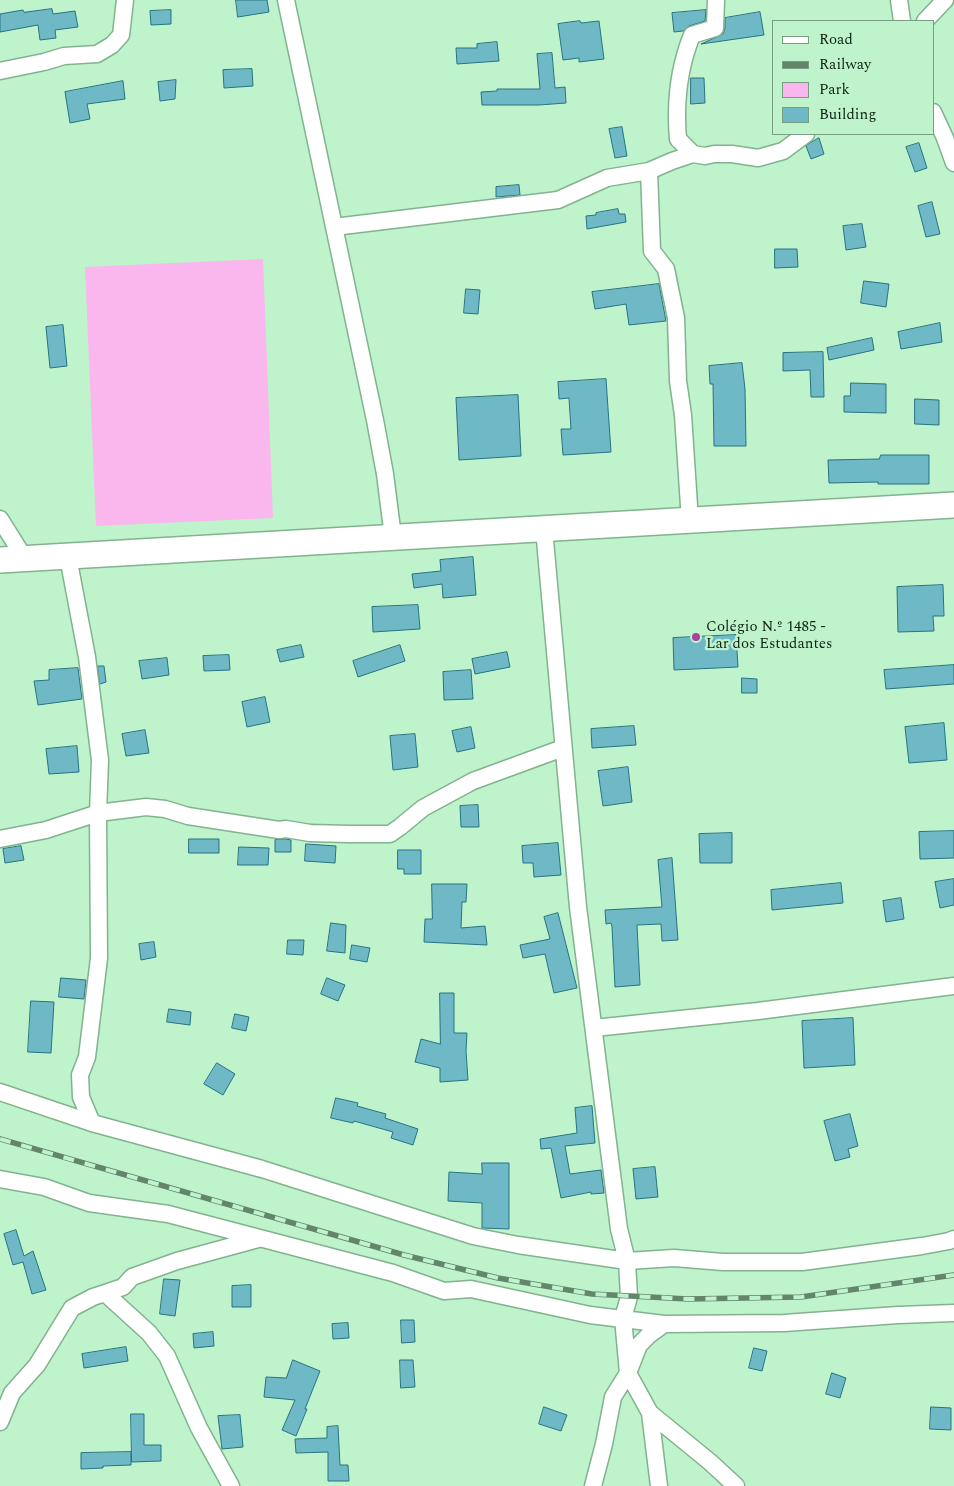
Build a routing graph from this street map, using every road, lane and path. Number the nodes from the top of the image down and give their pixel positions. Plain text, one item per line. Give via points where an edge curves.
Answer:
1 (125, 0) edge
2 (286, 0) edge
3 (716, 0) edge
4 (899, 0) edge
5 (945, 0) edge
6 (902, 20) edge
7 (927, 20) edge
8 (0, 71) edge
9 (934, 114) edge
10 (805, 135) edge
11 (693, 154) junction
12 (954, 163) edge
13 (649, 171) junction
14 (334, 227) junction
15 (954, 505) edge
16 (0, 519) edge
17 (690, 520) junction
18 (544, 529) junction
19 (393, 537) junction
20 (68, 557) junction
21 (25, 559) junction
22 (0, 560) edge
23 (564, 748) junction
24 (98, 813) junction
25 (0, 839) edge
26 (954, 986) edge
27 (594, 1028) junction
28 (0, 1092) edge
29 (92, 1123) junction
30 (0, 1179) edge
31 (258, 1239) junction
32 (954, 1239) edge
33 (626, 1261) junction
34 (105, 1293) junction
35 (954, 1313) edge
36 (624, 1318) junction
37 (664, 1324) junction
38 (628, 1373) junction
39 (650, 1413) junction
40 (0, 1422) edge
41 (231, 1486) edge
42 (593, 1486) edge
43 (659, 1486) edge
44 (736, 1486) edge

1 - 8 street via 121,35 97,54 64,56
2 - 14 street
3 - 11 street via 714,28 692,35 681,75 676,119 678,139
4 - 6 street
5 - 7 street
9 - 12 street
10 - 11 street via 783,151 758,158
11 - 13 street
13 - 14 street via 607,178 558,200
13 - 17 street via 652,251 666,269 676,318 677,373
14 - 19 street via 385,474
15 - 17 main road
16 - 21 street
17 - 18 main road
18 - 19 main road
18 - 23 street
19 - 20 main road
20 - 21 main road
20 - 24 street via 87,657 100,760
21 - 22 main road
23 - 24 street via 473,781 423,808 390,834 279,830 146,807
23 - 27 street via 578,907
24 - 25 street via 46,830
24 - 29 street via 99,958 87,1057 80,1075 81,1096
26 - 27 street
27 - 33 street via 619,1229
28 - 29 street
29 - 33 street via 262,1169 473,1236
30 - 31 street via 44,1187 89,1203 168,1214
31 - 34 street via 132,1277 122,1287
31 - 36 street via 393,1273 444,1291 471,1289 590,1315
32 - 33 street via 802,1262 674,1258
33 - 36 street via 628,1297
34 - 40 street via 72,1308 37,1365 12,1393
34 - 41 street via 149,1333 167,1356 199,1428
35 - 37 street via 784,1323
36 - 37 street
36 - 38 street
37 - 38 street via 639,1345
38 - 39 street
38 - 42 street via 612,1397
39 - 43 street
39 - 44 street

